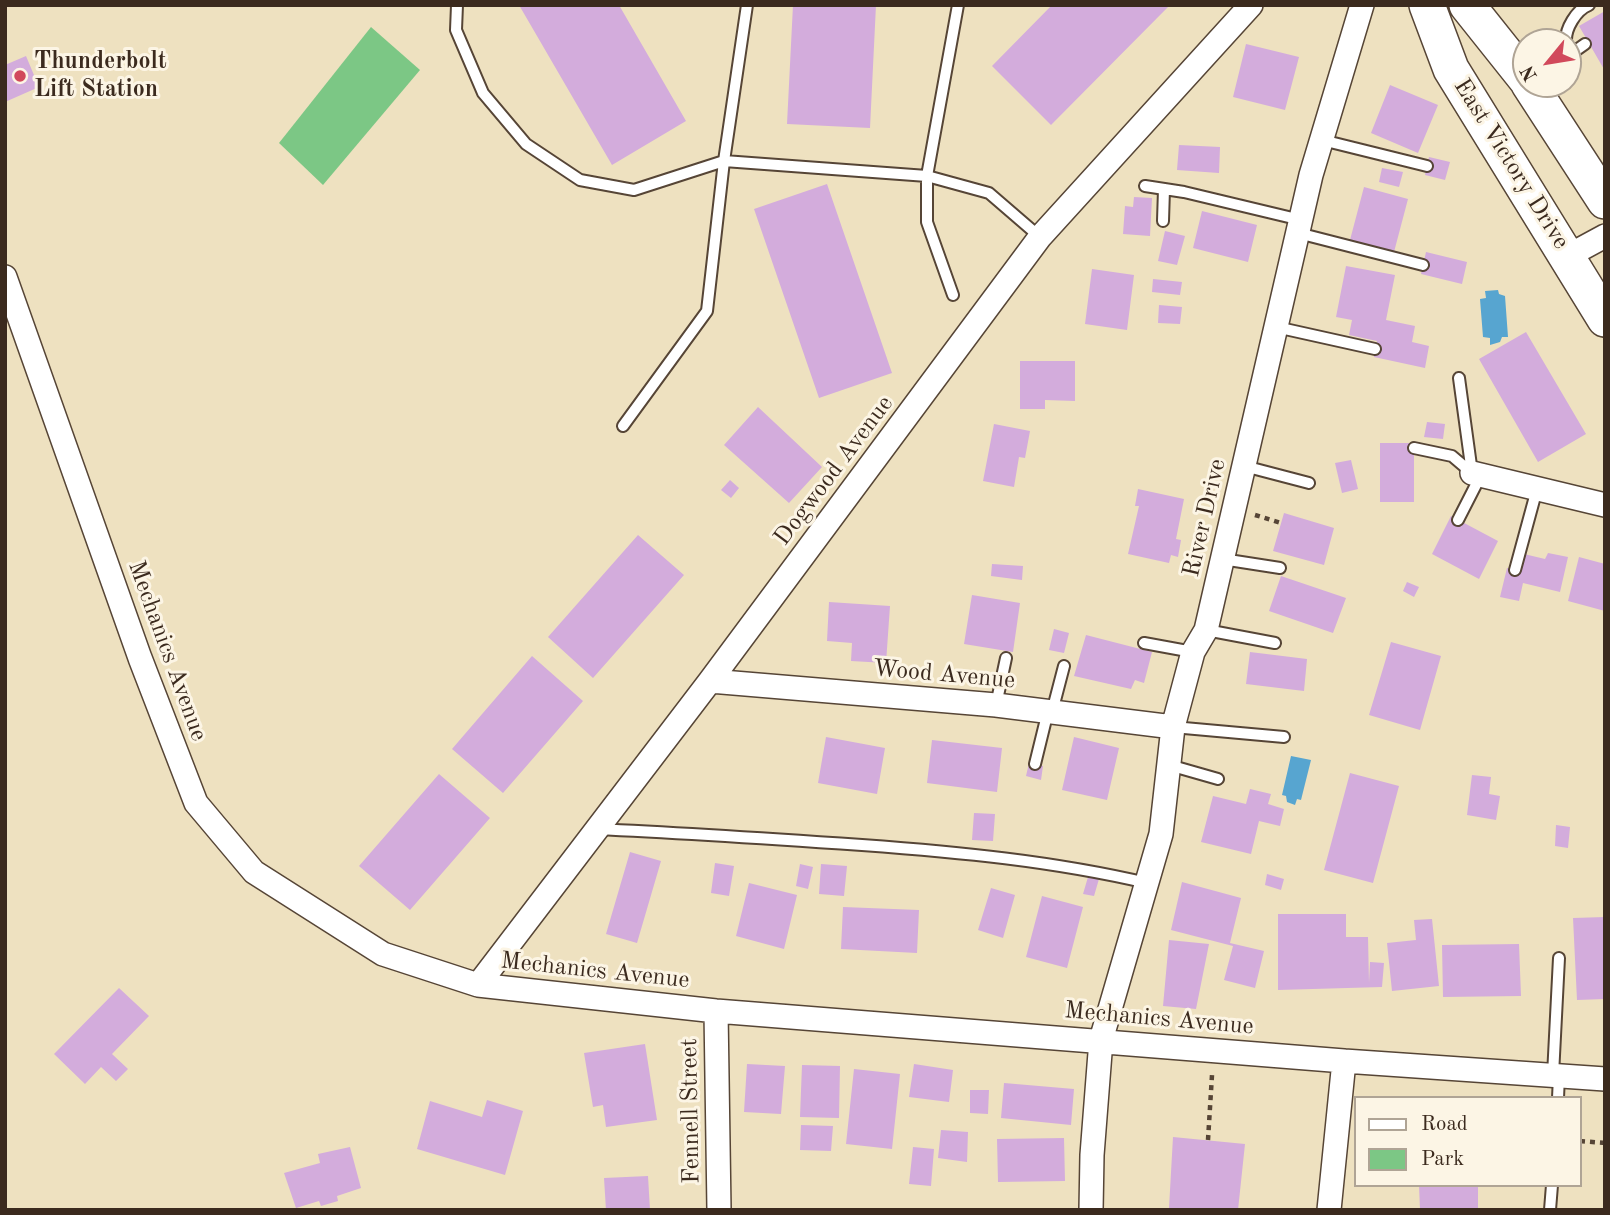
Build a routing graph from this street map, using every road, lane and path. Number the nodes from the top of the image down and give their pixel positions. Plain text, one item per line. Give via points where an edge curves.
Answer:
1 (457, 5) edge
2 (747, 5) edge
3 (958, 5) edge
4 (1251, 5) edge
5 (1362, 5) edge
6 (1427, 5) edge
7 (1467, 5) edge
8 (1589, 5) edge
9 (1569, 28) edge
10 (1585, 44) dead end
11 (1582, 46) edge
12 (1512, 61) edge
13 (1538, 98) edge
14 (1322, 141) junction
15 (724, 161) junction
16 (1427, 166) dead end
17 (927, 176) junction
18 (1145, 186) dead end
19 (1164, 189) junction
20 (1605, 201) edge
21 (1163, 221) dead end
22 (1300, 227) junction
23 (1605, 236) edge
24 (1040, 237) junction
25 (1568, 256) junction
26 (1423, 265) dead end
27 (5, 277) edge
28 (953, 295) dead end
29 (1605, 319) edge
30 (1276, 327) junction
31 (1375, 349) dead end
32 (1459, 378) dead end
33 (624, 426) dead end
34 (1414, 448) dead end
35 (1244, 466) junction
36 (1477, 474) junction
37 (1309, 483) dead end
38 (1537, 489) junction
39 (1605, 505) edge
40 (1458, 520) dead end
41 (1222, 559) junction
42 (1280, 568) dead end
43 (1515, 570) dead end
44 (1206, 630) junction
45 (1144, 643) dead end
46 (1275, 643) dead end
47 (1193, 652) junction
48 (1006, 658) dead end
49 (1064, 666) dead end
50 (710, 681) junction
51 (996, 705) junction
52 (1050, 712) junction
53 (1173, 727) junction
54 (1283, 737) dead end
55 (1035, 764) dead end
56 (1169, 765) junction
57 (1219, 779) dead end
58 (596, 829) junction
59 (1147, 883) junction
60 (1559, 958) dead end
61 (478, 985) junction
62 (716, 1011) junction
63 (1101, 1040) junction
64 (1213, 1050) junction
65 (1344, 1061) junction
66 (1605, 1079) edge
67 (1556, 1083) edge
68 (1208, 1140) dead end
69 (1582, 1141) edge
70 (1605, 1143) edge
71 (1552, 1187) edge
72 (719, 1210) edge
73 (1091, 1210) edge
74 (1329, 1210) edge
75 (1550, 1210) edge

1 - 15 lane via 456,30 483,93 526,144 580,180 634,190
2 - 15 lane
3 - 17 lane
4 - 24 street, Dogwood Avenue
5 - 14 street, River Drive
6 - 25 main road, East Victory Drive via 1451,69
7 - 12 main road
8 - 9 lane
10 - 11 lane
13 - 20 main road
14 - 16 lane
14 - 22 street, River Drive
15 - 17 lane
15 - 33 lane via 707,310
17 - 24 lane via 989,193
17 - 28 lane via 927,222
18 - 19 lane
19 - 21 lane
19 - 22 lane
22 - 26 lane
22 - 30 street, River Drive
23 - 25 street
24 - 50 street, Dogwood Avenue
25 - 29 main road, East Victory Drive
27 - 61 street, Mechanics Avenue via 196,803 254,872 383,954
30 - 31 lane
30 - 35 street, River Drive
32 - 36 lane
34 - 36 lane via 1452,456
35 - 37 lane
35 - 41 street, River Drive
36 - 38 street
36 - 40 lane
38 - 39 street
38 - 43 lane
41 - 42 lane
41 - 44 street, River Drive
44 - 46 lane
44 - 47 street, River Drive
45 - 47 lane
47 - 53 street, River Drive
48 - 51 lane
49 - 52 lane
50 - 51 street, Wood Avenue
50 - 58 street, Dogwood Avenue
51 - 52 street, Wood Avenue
52 - 53 street, Wood Avenue
52 - 55 lane
53 - 54 lane
53 - 56 street, River Drive
56 - 57 lane
56 - 59 street, River Drive via 1161,834
58 - 59 lane via 955,852
58 - 61 street, Dogwood Avenue
59 - 63 street, River Drive
60 - 67 lane
61 - 62 street, Mechanics Avenue
62 - 63 street, Mechanics Avenue
62 - 72 street, Fennell Street
63 - 64 street, Mechanics Avenue
63 - 73 street, River Drive
64 - 65 street, Mechanics Avenue
64 - 68 path
65 - 67 street, Mechanics Avenue
65 - 74 street
66 - 67 street, Mechanics Avenue
69 - 70 path
71 - 75 lane

